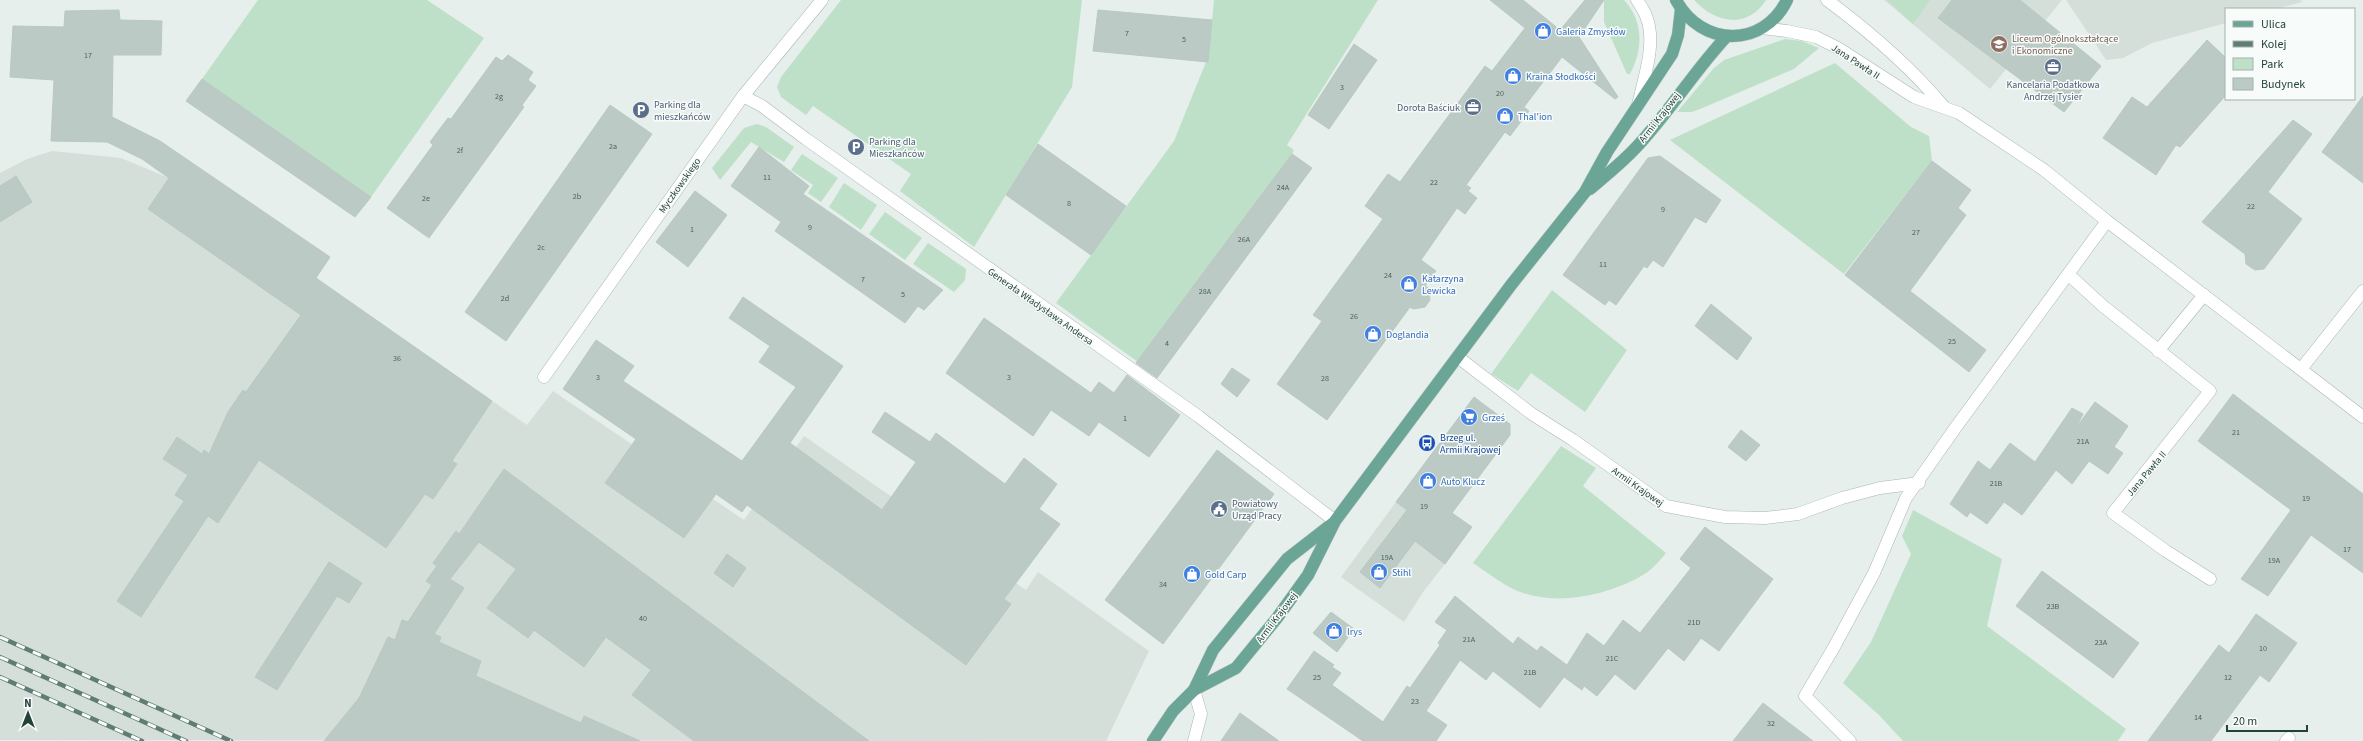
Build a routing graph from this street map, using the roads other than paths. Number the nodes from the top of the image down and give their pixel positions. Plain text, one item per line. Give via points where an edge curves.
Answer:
1 (822, 0) edge
2 (1637, 0) edge
3 (1787, 0) edge
4 (1827, 0) edge
5 (1842, 0) edge
6 (1679, 5) edge
7 (1858, 23) junction
8 (1762, 28) junction
9 (1727, 36) junction
10 (743, 96) junction
11 (1638, 104) junction
12 (1944, 108) junction
13 (1586, 192) junction
14 (2107, 221) junction
15 (2069, 275) junction
16 (2363, 291) edge
17 (2204, 295) junction
18 (2158, 351) junction
19 (1459, 358) junction
20 (2301, 369) junction
21 (544, 377) dead end
22 (2363, 416) edge
23 (1919, 483) junction
24 (1335, 521) junction
25 (2210, 579) dead end
26 (1194, 690) junction
27 (1153, 741) edge
28 (1194, 741) edge
29 (1850, 741) edge

1 - 10 street, Myczkowskiego
2 - 11 street via 1649,28 1649,54
3 - 8 main road via 1774,20
4 - 7 street, Jana Pawła II
5 - 7 street
6 - 9 main road via 1701,28
6 - 11 main road, Armii Krajowej via 1678,35 1672,54
7 - 12 street, Jana Pawła II via 1919,77
8 - 9 main road via 1751,34
8 - 12 street, Jana Pawła II via 1787,30 1816,37 1838,48 1908,94
9 - 13 main road, Armii Krajowej via 1648,134 1616,168
10 - 21 street, Myczkowskiego
10 - 24 street, Generała Władysława Andersa via 762,106 1166,393
11 - 13 main road, Armii Krajowej via 1607,152
12 - 14 street, Jana Pawła II via 1959,113 2044,170
13 - 19 main road, Armii Krajowej via 1511,285
14 - 15 street
14 - 17 street, Jana Pawła II
15 - 18 street, Jana Pawła II
15 - 23 street via 1956,427
16 - 20 street
17 - 18 street
17 - 20 street, Jana Pawła II
18 - 25 street, Jana Pawła II via 2210,392 2113,513 2166,552
19 - 23 street, Armii Krajowej via 1532,414 1666,506 1725,517 1765,518 1798,514 1880,488
19 - 24 main road, Armii Krajowej
20 - 22 street, Jana Pawła II
23 - 29 street via 1906,498 1874,573 1805,696
24 - 26 main road, Armii Krajowej via 1287,560 1213,650
24 - 26 main road, Armii Krajowej via 1308,575 1236,668
26 - 27 main road, Armii Krajowej via 1173,711
26 - 28 street via 1201,714

